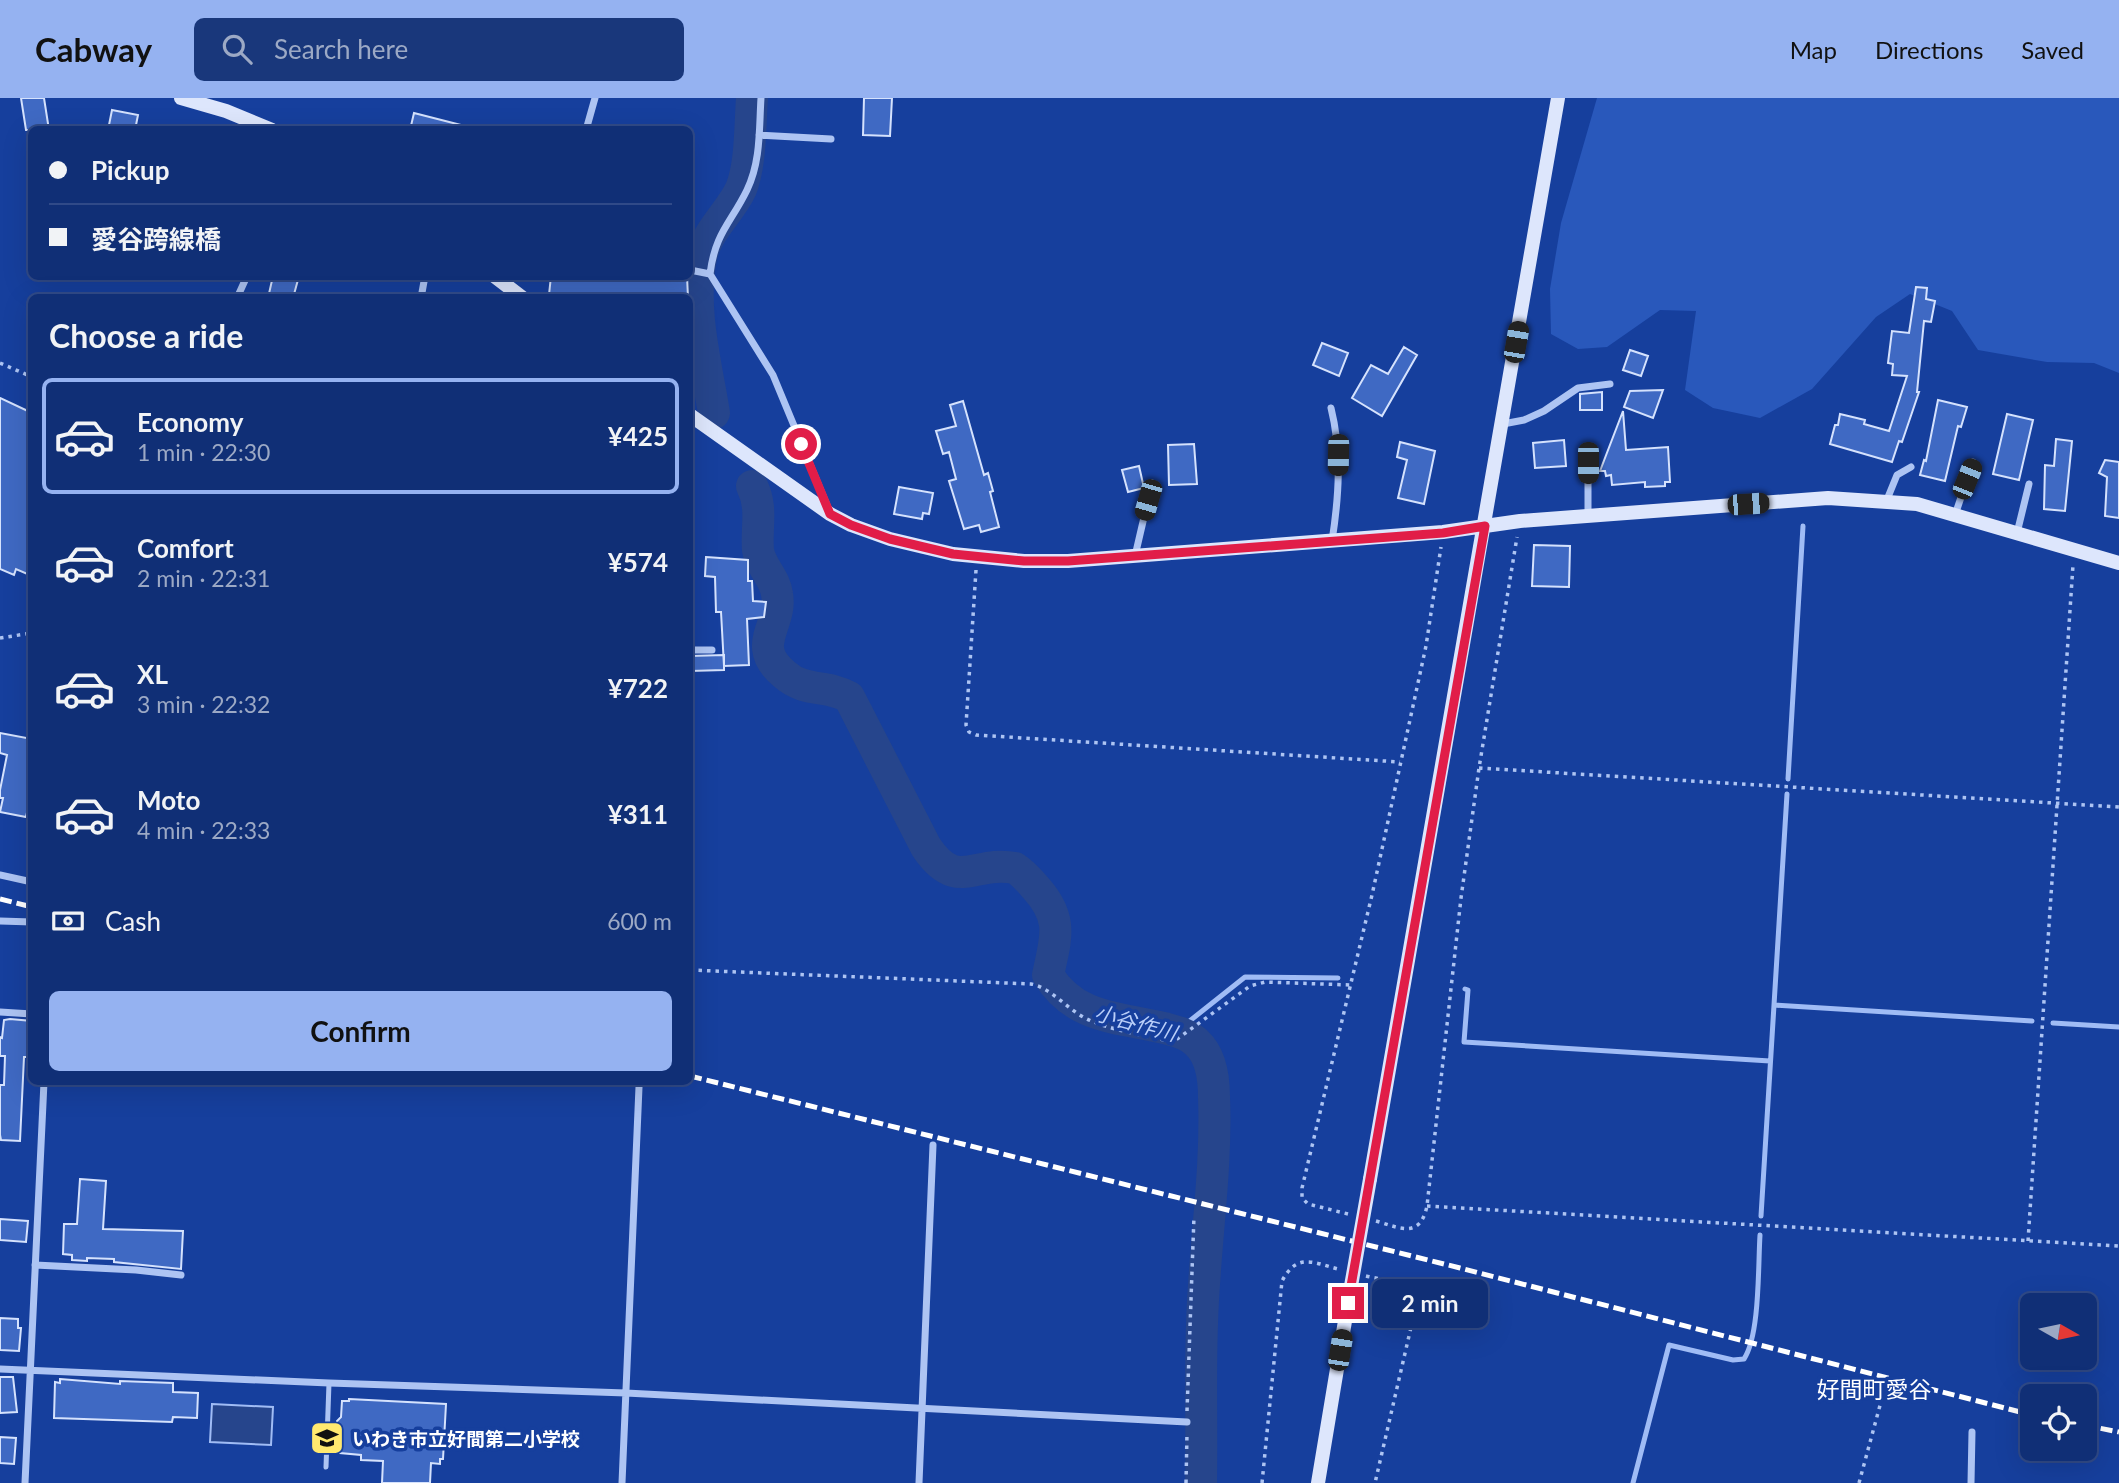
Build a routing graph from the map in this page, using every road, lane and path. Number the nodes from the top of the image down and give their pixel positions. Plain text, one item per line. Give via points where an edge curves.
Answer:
1 (181, 98) edge
2 (595, 98) edge
3 (761, 98) edge
4 (1558, 98) edge
5 (262, 126) edge
6 (587, 126) edge
7 (759, 135) junction
8 (831, 139) dead end
9 (693, 270) edge
10 (706, 273) junction
11 (499, 280) edge
12 (518, 294) edge
13 (0, 363) edge
14 (28, 375) edge
15 (1610, 384) dead end
16 (1331, 408) dead end
17 (693, 417) edge
18 (1503, 424) junction
19 (1588, 463) dead end
20 (1973, 463) dead end
21 (1911, 467) dead end
22 (1153, 483) dead end
23 (2029, 484) dead end
24 (1886, 502) junction
25 (830, 514) junction
26 (1955, 515) junction
27 (1588, 516) junction
28 (1485, 526) junction
29 (2017, 533) junction
30 (1332, 541) junction
31 (2074, 549) junction
32 (977, 556) junction
33 (1135, 556) junction
34 (2119, 563) edge
35 (28, 634) edge
36 (0, 638) edge
37 (693, 650) edge
38 (712, 650) dead end
39 (1400, 762) dead end
40 (1479, 768) dead end
41 (2057, 805) junction
42 (2119, 807) edge
43 (0, 875) edge
44 (28, 881) edge
45 (0, 921) edge
46 (28, 922) edge
47 (693, 970) edge
48 (1350, 985) dead end
49 (0, 1012) edge
50 (28, 1014) edge
51 (44, 1085) edge
52 (639, 1087) dead end
53 (933, 1144) dead end
54 (1427, 1206) dead end
55 (1194, 1216) dead end
56 (2028, 1241) junction
57 (2119, 1246) edge
58 (35, 1265) junction
59 (181, 1275) dead end
60 (0, 1369) edge
61 (30, 1370) junction
62 (329, 1383) junction
63 (626, 1393) junction
64 (1881, 1398) dead end
65 (922, 1409) junction
66 (1187, 1422) junction
67 (1972, 1432) dead end
68 (326, 1467) dead end
69 (25, 1483) edge
70 (622, 1483) edge
71 (919, 1483) edge
72 (1186, 1483) edge
73 (1318, 1483) edge
74 (1860, 1483) edge
75 (1971, 1483) edge

1 - 5 street
2 - 6 street
3 - 7 street
4 - 18 street
7 - 8 street
7 - 10 street via 757,164 748,189 721,230
9 - 10 street
10 - 25 street via 772,375
11 - 12 street
13 - 14 path
15 - 18 street via 1578,388 1544,411
16 - 30 street via 1338,455
17 - 25 street
18 - 28 street
19 - 27 street
20 - 26 street
21 - 24 street via 1897,475
22 - 33 street
23 - 29 street
24 - 26 street via 1917,504
24 - 27 street via 1828,498
25 - 32 street via 915,546
26 - 29 street
27 - 28 street
28 - 30 street
28 - 73 street, bridge
29 - 31 street
30 - 33 street
31 - 34 street
31 - 41 path
32 - 33 street via 1024,561
32 - 39 path via 966,725 976,736
35 - 36 path
37 - 38 street
40 - 41 path
41 - 42 path
41 - 56 path
43 - 44 street
45 - 46 street
47 - 48 path via 1031,984 1042,986 1089,1020 1173,1042 1250,986 1265,982
49 - 50 street
51 - 58 street
52 - 63 street
53 - 65 street
54 - 56 path
55 - 66 path
56 - 57 path
58 - 59 street
58 - 61 street
60 - 61 street
61 - 62 street
61 - 69 street
62 - 63 street
62 - 68 lane
63 - 65 street
63 - 70 street
64 - 74 path
65 - 66 street
65 - 71 street
66 - 72 path
67 - 75 street

